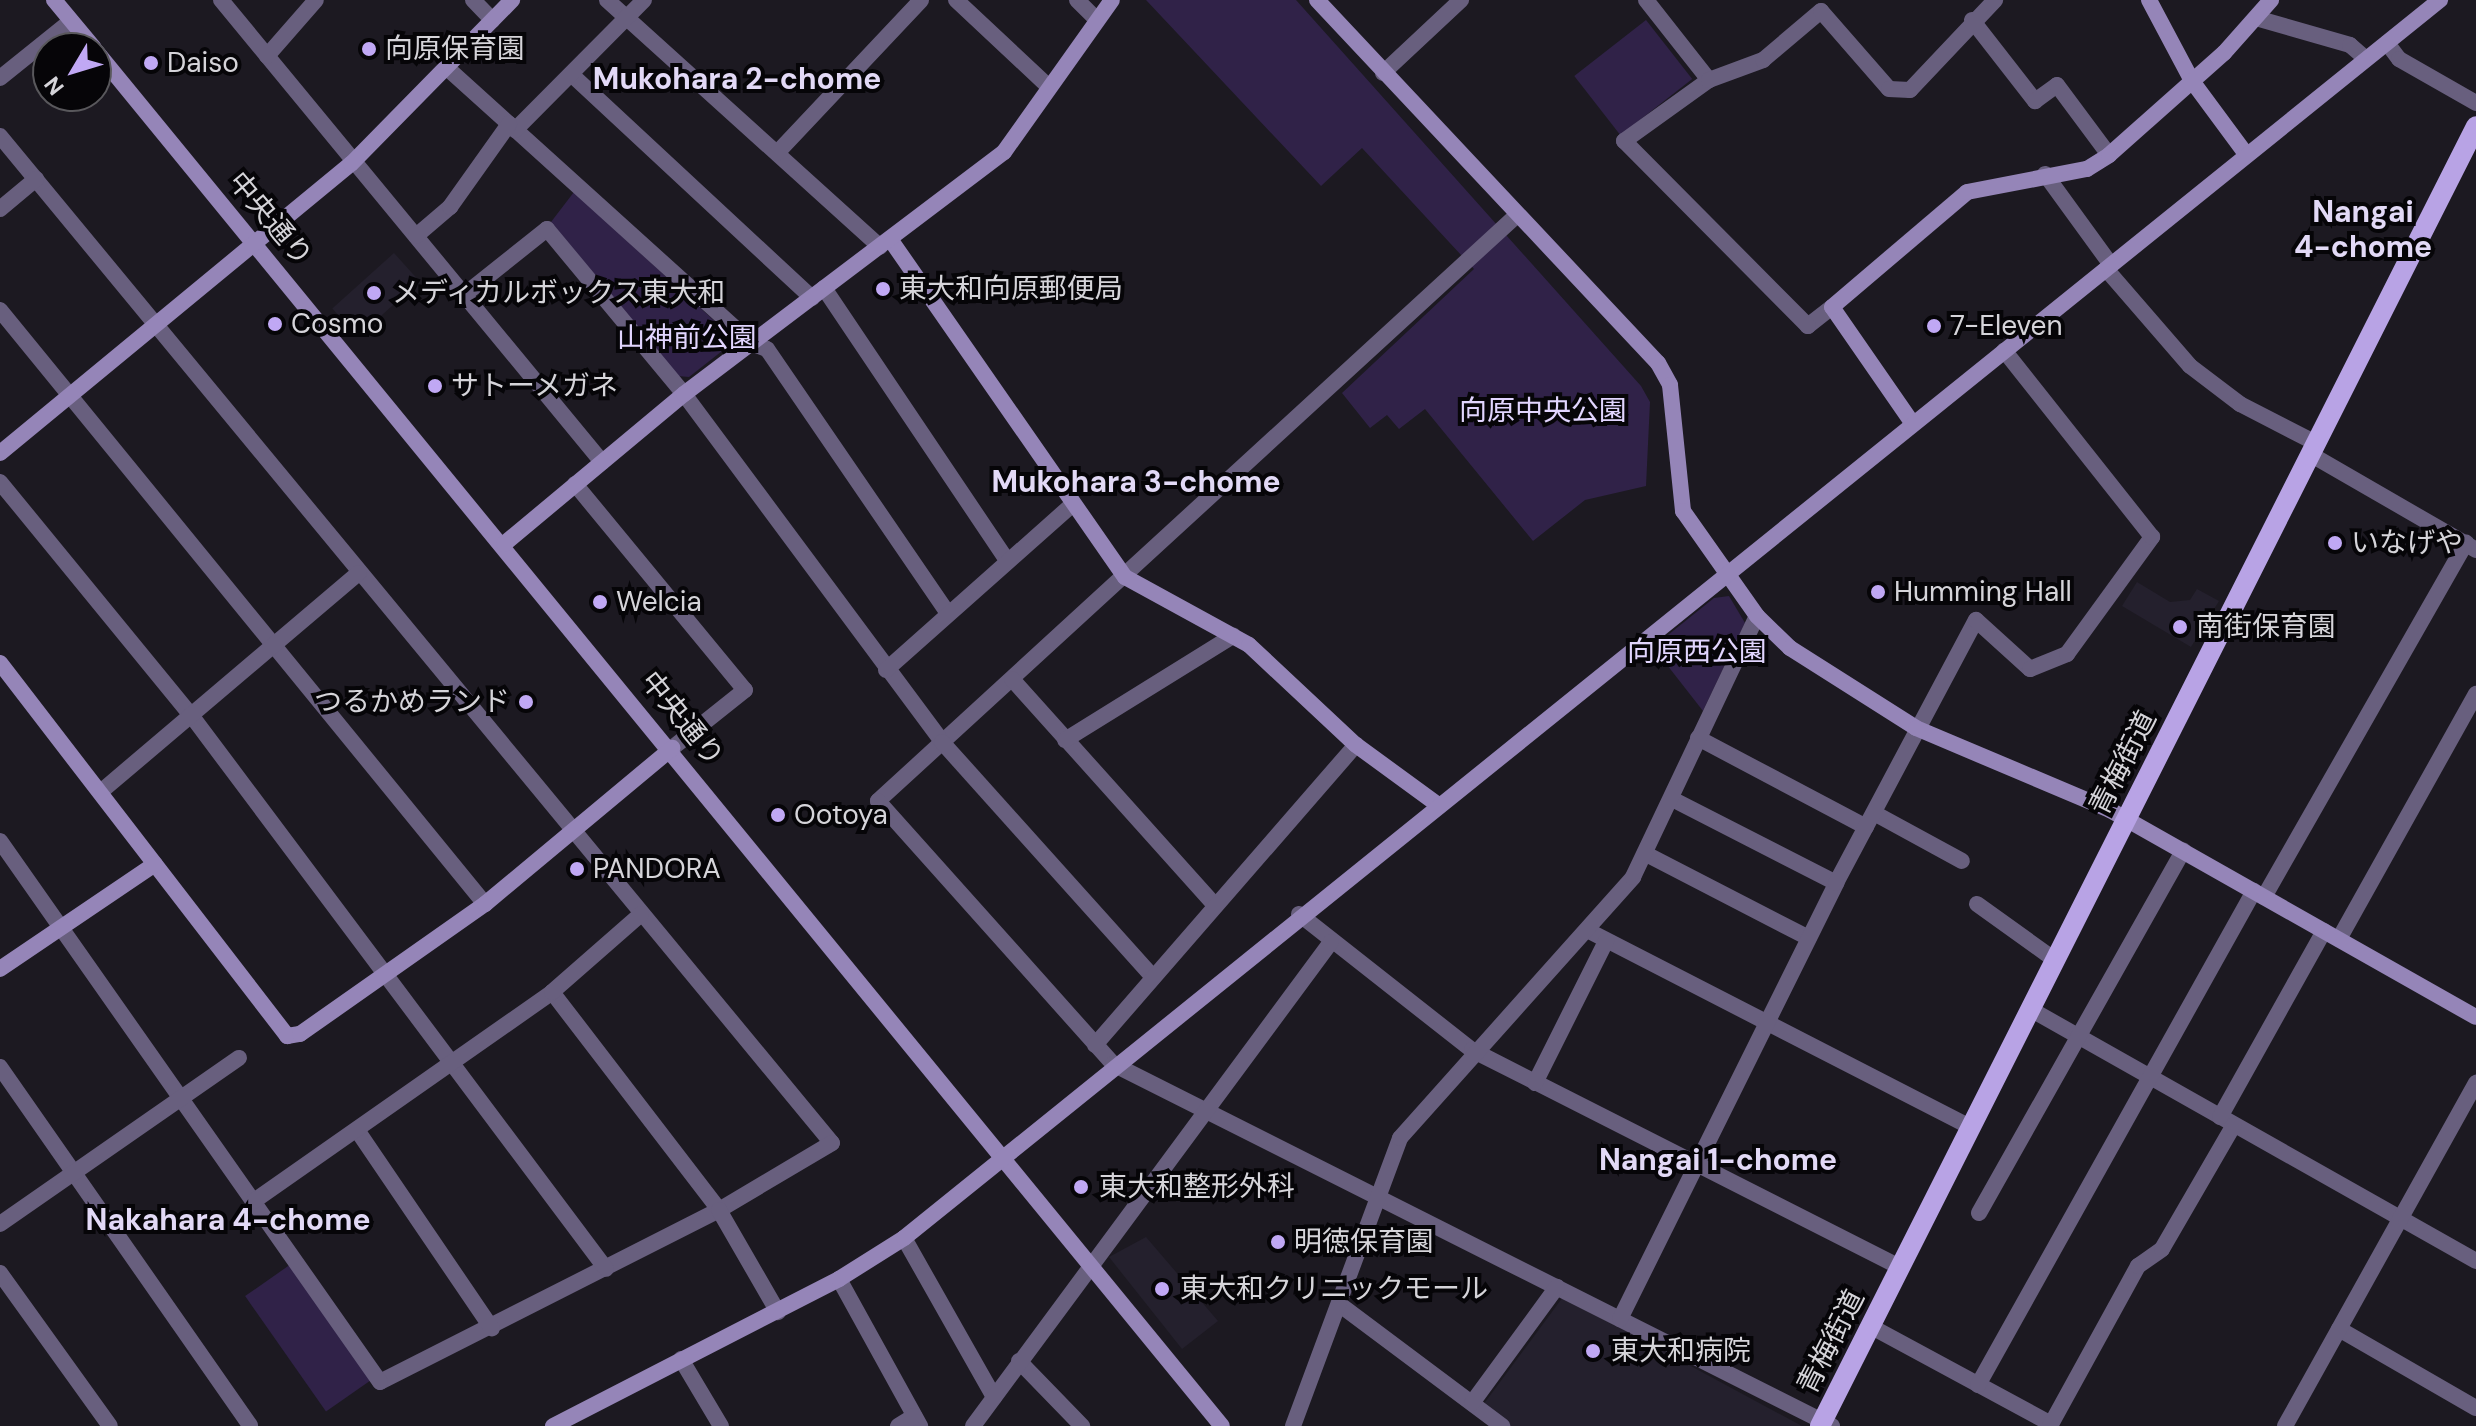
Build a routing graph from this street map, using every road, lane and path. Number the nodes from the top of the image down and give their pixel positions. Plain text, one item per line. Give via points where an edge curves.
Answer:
1 (54, 0) edge
2 (221, 0) edge
3 (316, 0) edge
4 (473, 0) edge
5 (512, 0) edge
6 (607, 0) edge
7 (644, 0) edge
8 (921, 0) edge
9 (956, 0) edge
10 (1077, 0) edge
11 (1112, 0) edge
12 (1317, 0) edge
13 (1461, 0) edge
14 (1646, 0) edge
15 (1995, 0) edge
16 (2149, 0) edge
17 (2271, 0) edge
18 (2440, 0) edge
19 (626, 18) junction
20 (1095, 18) junction
21 (2256, 18) junction
22 (492, 20) junction
23 (1972, 20) junction
24 (71, 21) junction
25 (80, 32) edge
26 (2387, 43) junction
27 (267, 56) junction
28 (2366, 59) junction
29 (446, 67) junction
30 (112, 70) edge
31 (1383, 73) junction
32 (571, 74) junction
33 (0, 78) edge
34 (1709, 80) junction
35 (2192, 81) junction
36 (1048, 86) junction
37 (2476, 103) edge
38 (2476, 126) edge
39 (512, 127) junction
40 (0, 136) edge
41 (777, 153) junction
42 (2246, 154) junction
43 (2109, 155) junction
44 (351, 164) junction
45 (2045, 174) junction
46 (36, 179) junction
47 (0, 209) edge
48 (1517, 215) junction
49 (416, 236) junction
50 (255, 242) junction
51 (885, 243) junction
52 (2109, 267) junction
53 (818, 293) junction
54 (464, 295) junction
55 (1832, 307) junction
56 (0, 310) edge
57 (156, 325) junction
58 (6, 329) edge
59 (751, 343) junction
60 (2004, 350) junction
61 (684, 394) junction
62 (71, 396) junction
63 (1913, 424) junction
64 (2313, 448) junction
65 (0, 453) edge
66 (602, 462) junction
67 (0, 482) edge
68 (575, 484) junction
69 (1073, 504) junction
70 (504, 544) junction
71 (2471, 547) edge
72 (1007, 560) junction
73 (1725, 570) junction
74 (359, 573) junction
75 (1125, 577) junction
76 (947, 612) junction
77 (1757, 616) junction
78 (1233, 636) junction
79 (276, 642) junction
80 (0, 663) edge
81 (886, 670) junction
82 (1012, 679) junction
83 (2476, 694) edge
84 (191, 715) junction
85 (1916, 728) junction
86 (1698, 738) junction
87 (1065, 740) junction
88 (942, 742) junction
89 (1356, 745) junction
90 (672, 748) junction
91 (104, 789) junction
92 (1674, 800) junction
93 (1437, 804) junction
94 (2126, 819) junction
95 (1870, 820) junction
96 (574, 833) junction
97 (0, 841) edge
98 (2183, 851) junction
99 (1646, 854) junction
100 (1962, 861) dead end
101 (155, 864) junction
102 (1836, 883) junction
103 (2259, 894) junction
104 (1212, 902) junction
105 (485, 904) junction
106 (1977, 904) dead end
107 (641, 914) junction
108 (1299, 914) junction
109 (63, 927) junction
110 (1587, 930) junction
111 (2332, 935) junction
112 (1809, 938) junction
113 (1606, 941) junction
114 (1331, 942) junction
115 (2055, 960) junction
116 (0, 969) edge
117 (385, 975) junction
118 (1153, 977) junction
119 (552, 992) junction
120 (2030, 1009) junction
121 (2476, 1017) edge
122 (1767, 1023) junction
123 (2079, 1036) junction
124 (1095, 1045) junction
125 (1472, 1050) junction
126 (239, 1058) dead end
127 (1113, 1064) junction
128 (0, 1067) edge
129 (450, 1067) junction
130 (2150, 1077) junction
131 (1535, 1083) junction
132 (2476, 1083) edge
133 (181, 1098) junction
134 (1205, 1110) junction
135 (2227, 1121) junction
136 (1970, 1127) junction
137 (357, 1130) junction
138 (1004, 1157) junction
139 (1697, 1165) junction
140 (75, 1172) junction
141 (1379, 1197) junction
142 (254, 1201) junction
143 (719, 1210) junction
144 (1979, 1213) dead end
145 (2400, 1218) junction
146 (0, 1224) edge
147 (904, 1238) junction
148 (2476, 1261) edge
149 (1090, 1262) junction
150 (1900, 1267) junction
151 (606, 1269) junction
152 (0, 1273) edge
153 (839, 1279) junction
154 (1557, 1287) junction
155 (1339, 1304) junction
156 (778, 1312) junction
157 (1620, 1319) junction
158 (1870, 1326) junction
159 (492, 1329) junction
160 (2339, 1329) junction
161 (681, 1359) junction
162 (1019, 1361) junction
163 (1978, 1385) junction
164 (994, 1397) junction
165 (1472, 1403) junction
166 (2476, 1408) edge
167 (576, 1421) edge
168 (917, 1421) edge
169 (1825, 1424) edge
170 (2050, 1425) edge
171 (110, 1426) edge
172 (250, 1426) edge
173 (553, 1426) edge
174 (721, 1426) edge
175 (898, 1426) edge
176 (973, 1426) edge
177 (1082, 1426) edge
178 (1222, 1426) edge
179 (1293, 1426) edge
180 (1502, 1426) edge
181 (2285, 1426) edge

1 - 24 street, 中央通り
2 - 27 street
3 - 27 street
4 - 22 street
5 - 22 street
6 - 19 street
7 - 19 street
8 - 41 street
9 - 36 street
10 - 20 street
11 - 20 street
12 - 31 street
13 - 31 street
14 - 34 street
15 - 23 street
16 - 35 street
17 - 21 street
18 - 26 street
19 - 32 street
19 - 41 street
20 - 36 street
21 - 28 street via 2350,45
21 - 35 street
22 - 29 street
23 - 34 street via 1910,90 1889,89 1821,11 1763,60
23 - 43 street via 2035,101 2057,85
24 - 25 street, 中央通り
24 - 33 street
26 - 28 street
26 - 37 street via 2399,59
27 - 44 street
28 - 42 street
29 - 39 street
29 - 44 street
30 - 50 street, 中央通り
31 - 48 street
32 - 39 street
32 - 53 street
34 - 55 street via 1624,141 1808,326
35 - 42 street
35 - 43 street
36 - 51 street via 1004,152
38 - 64 main road, 青梅街道
39 - 49 street via 450,207
39 - 59 street
40 - 46 street
41 - 51 street
42 - 52 street
43 - 45 street via 2087,169
44 - 49 street
44 - 50 street
45 - 52 street
45 - 55 street via 1967,192
46 - 47 street
46 - 57 street
48 - 73 street via 1658,363 1673,404 1676,494
48 - 75 street
49 - 54 street
50 - 57 street
50 - 70 street, 中央通り
51 - 53 street
51 - 69 street
52 - 60 street
52 - 64 street via 2190,366
53 - 59 street
53 - 72 street
54 - 61 street via 547,229
54 - 66 street
55 - 63 street
56 - 58 street
57 - 62 street
57 - 74 street
58 - 62 street
59 - 61 street
59 - 76 street via 767,349
60 - 63 street
60 - 85 street via 2152,537 2067,654 2030,669 1976,620
61 - 66 street
61 - 81 street
62 - 65 street
62 - 79 street
63 - 73 street
64 - 71 street
64 - 94 main road, 青梅街道
66 - 68 street
67 - 84 street
68 - 70 street
68 - 90 street via 745,690
69 - 72 street
69 - 75 street
70 - 90 street, 中央通り
71 - 103 street
72 - 76 street
73 - 77 street
73 - 93 street
74 - 79 street
74 - 96 street
75 - 78 street
75 - 82 street
76 - 81 street
77 - 85 street via 1790,648
77 - 86 street
78 - 87 street
78 - 89 street
79 - 84 street
79 - 105 street
80 - 91 street
81 - 88 street
82 - 87 street
82 - 88 street
83 - 111 street
84 - 91 street
84 - 117 street
85 - 94 street
85 - 95 street
86 - 92 street
86 - 95 street
87 - 104 street
88 - 118 street
88 - 124 street via 878,801
89 - 93 street
89 - 104 street
90 - 96 street
90 - 138 street, 中央通り
91 - 101 street
92 - 99 street
92 - 102 street
93 - 108 street
94 - 98 street
94 - 115 main road, 青梅街道
95 - 100 street
95 - 102 street
96 - 105 street
96 - 107 street
97 - 109 street
98 - 103 street
98 - 123 street
99 - 110 street
99 - 112 street
101 - 109 street
101 - 117 street via 287,1036
102 - 112 street
103 - 111 street
103 - 130 street
104 - 118 street
105 - 117 street
106 - 115 street
107 - 119 street
107 - 143 street via 832,1143
108 - 114 street
108 - 127 street
109 - 116 street
109 - 133 street
110 - 113 street
110 - 125 street
111 - 121 street
111 - 135 street
112 - 122 street
113 - 122 street
113 - 131 street
114 - 125 street
114 - 134 street
115 - 120 main road, 青梅街道
117 - 129 street
118 - 124 street
119 - 129 street
119 - 143 street
120 - 123 street
120 - 136 main road, 青梅街道
122 - 136 street
122 - 139 street
123 - 130 street
123 - 144 street
124 - 127 street
125 - 131 street
125 - 141 street via 1470,1061 1400,1138
126 - 133 street
127 - 134 street
127 - 138 street
128 - 140 street
129 - 137 street
129 - 151 street
130 - 135 street
130 - 163 street
131 - 139 street
132 - 145 street
133 - 140 street
133 - 142 street
134 - 141 street
134 - 149 street
135 - 145 street
135 - 170 street via 2162,1249 2138,1266
136 - 150 main road, 青梅街道
137 - 142 street
137 - 159 street
138 - 147 street
138 - 149 street, 中央通り
139 - 150 street
139 - 157 street
140 - 146 street
140 - 172 street
141 - 154 street
141 - 155 street
142 - 159 street via 380,1382
143 - 151 street
143 - 156 street
145 - 148 street
145 - 160 street
147 - 153 street
147 - 164 street
149 - 162 street
149 - 178 street, 中央通り
150 - 158 main road, 青梅街道
151 - 159 street
152 - 171 street
153 - 156 street
153 - 168 street
154 - 157 street
154 - 165 street
155 - 165 street
155 - 179 street
156 - 161 street
157 - 169 street
158 - 163 street
158 - 169 main road, 青梅街道
160 - 166 street
160 - 181 street
161 - 167 street
161 - 174 street
162 - 164 street
162 - 177 street
163 - 170 street
164 - 176 street
165 - 180 street
167 - 173 street
168 - 175 street

